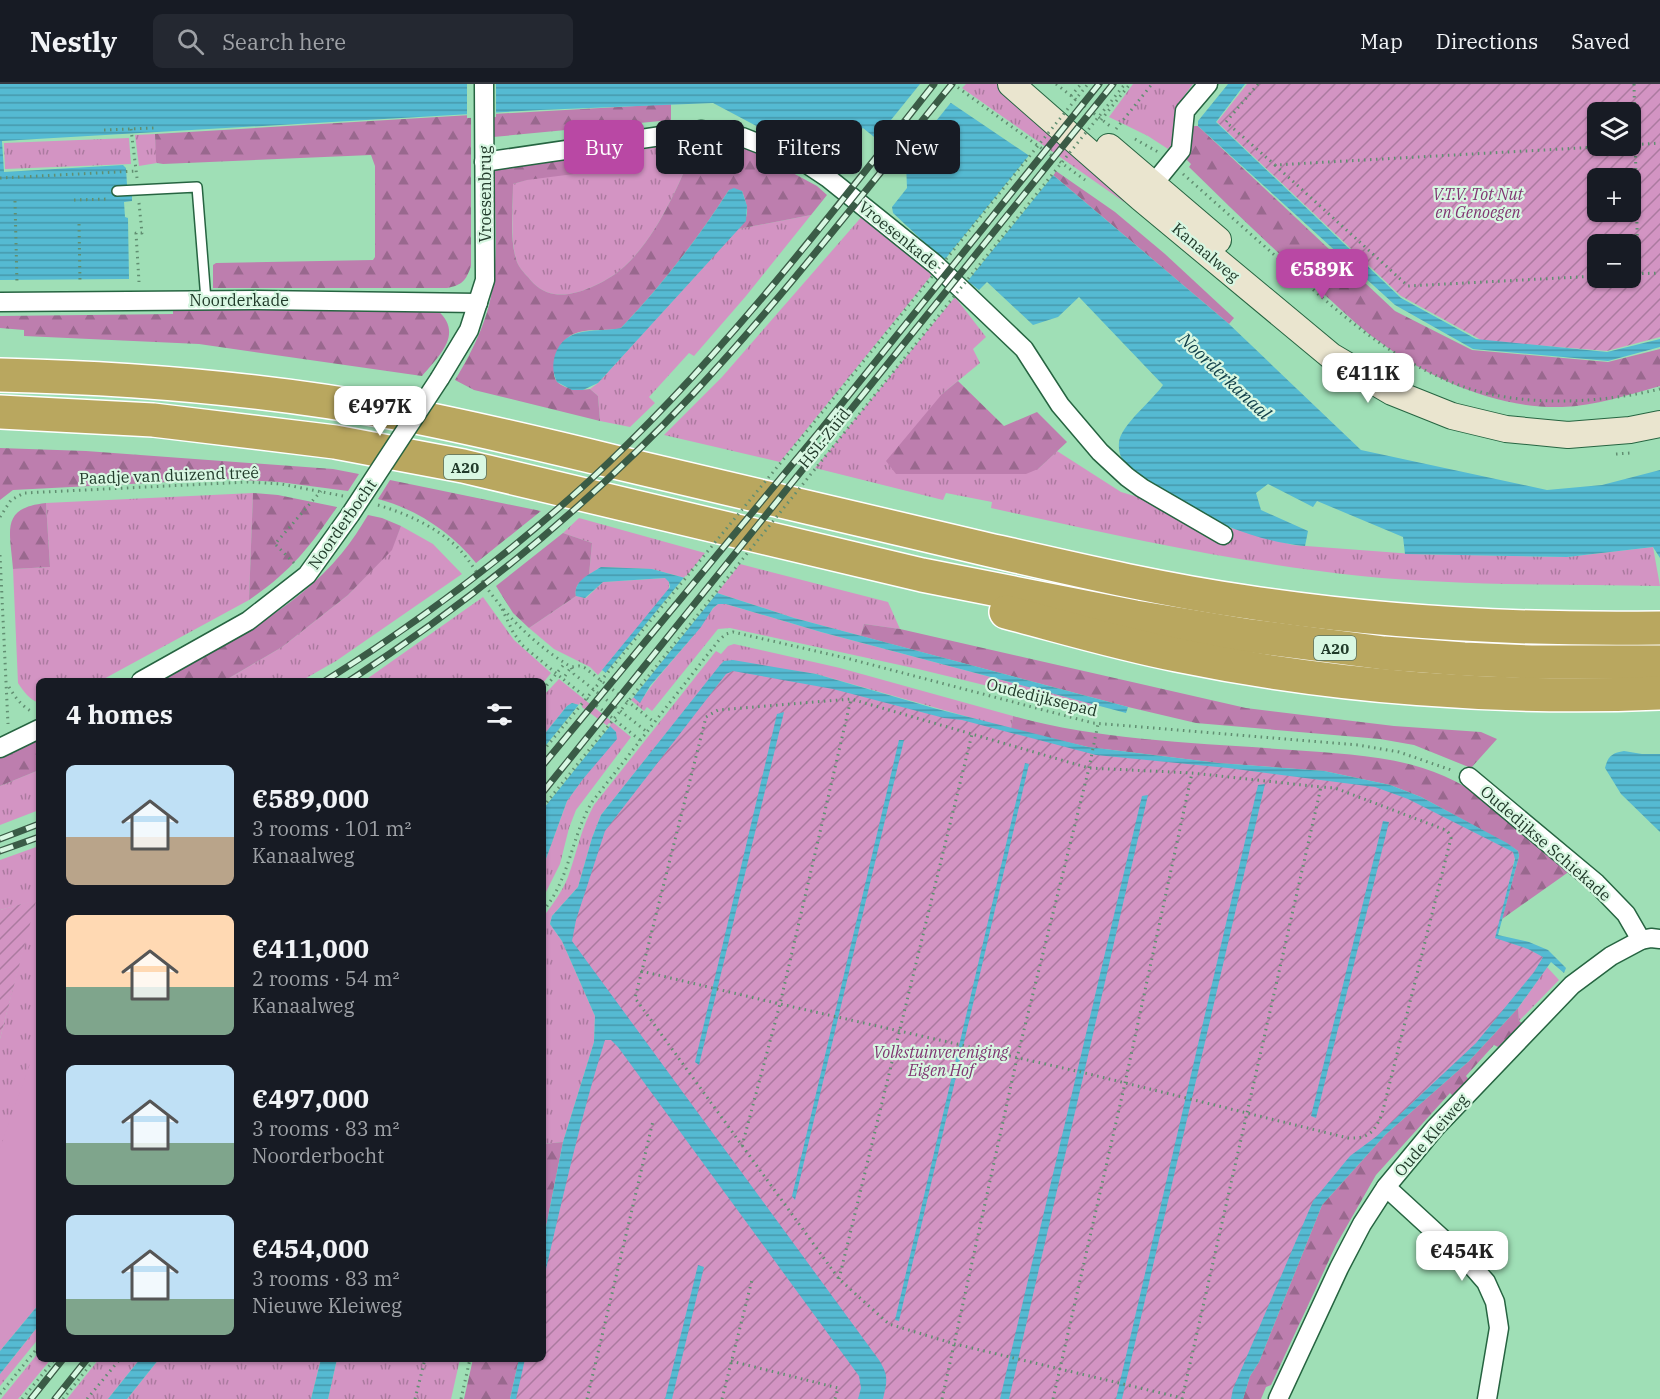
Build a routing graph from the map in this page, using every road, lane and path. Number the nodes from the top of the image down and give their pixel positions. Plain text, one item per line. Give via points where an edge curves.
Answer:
1 (484, 84) edge
2 (1011, 84) edge
3 (1034, 84) edge
4 (1056, 84) edge
5 (1081, 84) edge
6 (1088, 84) edge
7 (1125, 84) edge
8 (1130, 84) edge
9 (1152, 84) edge
10 (1208, 84) edge
11 (1258, 84) edge
12 (1634, 84) edge
13 (1071, 96) junction
14 (1634, 102) edge
15 (1101, 120) junction
16 (154, 128) dead end
17 (131, 129) junction
18 (1116, 129) junction
19 (104, 130) dead end
20 (1124, 134) dead end
21 (1133, 138) dead end
22 (1660, 143) edge
23 (1641, 144) edge
24 (1587, 148) edge
25 (1633, 156) edge
26 (484, 162) junction
27 (1172, 164) junction
28 (1275, 165) junction
29 (136, 171) junction
30 (0, 178) edge
31 (138, 190) junction
32 (1148, 191) junction
33 (116, 195) joint
34 (15, 201) dead end
35 (75, 201) dead end
36 (79, 224) dead end
37 (1636, 234) edge
38 (1660, 273) edge
39 (1641, 274) edge
40 (1587, 277) edge
41 (81, 281) dead end
42 (16, 282) dead end
43 (139, 282) dead end
44 (206, 300) junction
45 (0, 302) edge
46 (478, 303) junction
47 (0, 375) edge
48 (1660, 389) edge
49 (1660, 411) edge
50 (0, 412) edge
51 (1660, 424) edge
52 (321, 491) junction
53 (371, 503) dead end
54 (351, 507) junction
55 (0, 517) edge
56 (1223, 535) dead end
57 (0, 555) edge
58 (293, 562) dead end
59 (922, 575) junction
60 (500, 604) junction
61 (1660, 628) edge
62 (1660, 662) edge
63 (565, 663) junction
64 (571, 667) junction
65 (556, 674) junction
66 (146, 678) edge
67 (563, 679) junction
68 (8, 685) junction
69 (546, 686) edge
70 (1660, 693) edge
71 (851, 699) junction
72 (36, 713) edge
73 (654, 722) junction
74 (1098, 724) junction
75 (36, 730) edge
76 (647, 732) junction
77 (972, 734) junction
78 (640, 740) junction
79 (4, 746) edge
80 (546, 747) edge
81 (1089, 768) junction
82 (1192, 773) junction
83 (1469, 777) joint
84 (1321, 787) junction
85 (546, 803) edge
86 (546, 907) edge
87 (1660, 939) edge
88 (1641, 940) junction
89 (641, 971) junction
90 (780, 1004) junction
91 (901, 1031) junction
92 (1017, 1058) junction
93 (1125, 1083) junction
94 (1248, 1114) junction
95 (653, 1121) dead end
96 (742, 1146) junction
97 (1386, 1187) junction
98 (839, 1279) junction
99 (752, 1280) dead end
100 (955, 1344) junction
101 (36, 1350) edge
102 (731, 1361) junction
103 (53, 1362) edge
104 (93, 1362) edge
105 (118, 1362) edge
106 (424, 1362) edge
107 (469, 1362) edge
108 (1061, 1369) junction
109 (0, 1394) edge
110 (22, 1399) edge
111 (63, 1399) edge
112 (87, 1399) edge
113 (415, 1399) edge
114 (461, 1399) edge
115 (587, 1399) edge
116 (722, 1399) edge
117 (835, 1399) edge
118 (942, 1399) edge
119 (1053, 1399) edge
120 (1182, 1399) edge
121 (1278, 1399) edge
122 (1487, 1399) edge

1 - 26 street, Vroesenbrug
2 - 32 main road, Kanaalweg
3 - 32 main road, Kanaalweg
4 - 13 path
5 - 13 path
6 - 80 path, HSL-Zuid, bridge
7 - 85 path, HSL-Zuid, bridge
8 - 15 path
9 - 18 path
10 - 27 street via 1185,111 1181,150
11 - 28 path via 1226,122
12 - 14 path
13 - 15 path
15 - 18 path
16 - 17 path
17 - 19 path
17 - 29 path
18 - 20 path
21 - 27 path
22 - 23 path
24 - 28 path
25 - 37 path
26 - 46 street, Vroesenbrug via 485,280
26 - 56 street, Vroesenkade via 702,130 742,137 801,160 935,264 1024,349 1060,405 1127,477
27 - 32 street
27 - 48 path via 1370,338 1417,366 1470,389 1546,401 1598,400
28 - 40 path via 1408,286
29 - 30 path
29 - 31 path
31 - 33 lane
31 - 43 path via 142,233 136,233
31 - 44 lane via 197,187
32 - 49 main road, Kanaalweg via 1341,345 1397,379 1454,402 1508,415 1568,423 1627,419
32 - 51 main road, Kanaalweg via 1331,356 1392,392 1452,416 1506,429 1568,435
33 - 35 path
34 - 42 path
36 - 41 path
38 - 39 path
44 - 45 street, Noorderkade
44 - 46 street, Noorderkade
46 - 54 street, Noorderbocht, bridge via 469,330 440,378
47 - 61 highway, A20 via 174,383 395,413 1042,562 1244,602 1403,621 1498,627
50 - 59 highway, A20 via 153,420 335,442 462,466
52 - 54 path, Paadje van duizend treê
52 - 55 path, Paadje van duizend treê via 248,482 24,493 11,500
52 - 58 path via 275,544
53 - 60 path via 429,525 470,561
54 - 66 street, Noorderbocht via 307,575 248,621
57 - 68 path
59 - 62 highway, A20 via 1135,618 1311,645 1464,659
59 - 70 highway, A20 via 993,609 1115,641 1248,669 1460,691
60 - 63 path via 523,629
60 - 65 path via 516,638
63 - 64 path
63 - 65 path
64 - 67 path
64 - 73 path via 585,668
64 - 76 path via 574,674
65 - 67 path
65 - 69 path
67 - 78 path
68 - 72 path via 15,698
68 - 79 path
71 - 77 path
71 - 89 path via 718,710 706,717
71 - 90 path
73 - 74 path, Oudedijksepad via 719,640 733,632
73 - 76 path
74 - 81 path
74 - 83 path, Oudedijksepad via 1358,745 1399,752
75 - 79 street
76 - 78 path
77 - 81 path
77 - 91 path
78 - 86 path via 591,802 564,877
81 - 82 path
81 - 92 path
82 - 84 path
82 - 93 path
83 - 88 street, Oudedijkse Schiekade via 1596,883 1626,914
84 - 94 path
84 - 94 path via 1335,788 1443,829 1451,838 1378,1124 1362,1139 1348,1138
87 - 88 street, Oude Kleiweg
88 - 97 street, Oude Kleiweg via 1572,985 1435,1128
89 - 90 path
89 - 96 path via 635,998
90 - 91 path
90 - 96 path
91 - 92 path
91 - 98 path
92 - 93 path
92 - 100 path
93 - 94 path
93 - 108 path
94 - 120 path
95 - 115 path
96 - 98 path
97 - 121 street, Oude Kleiweg via 1339,1268
97 - 122 street via 1486,1282 1495,1302 1499,1328
98 - 100 path via 889,1324
99 - 102 path
100 - 108 path
100 - 118 path
101 - 109 path
102 - 116 path
102 - 117 path via 838,1388
103 - 110 path
104 - 111 path
105 - 112 path
106 - 113 path
107 - 114 path
108 - 119 path
108 - 120 path

